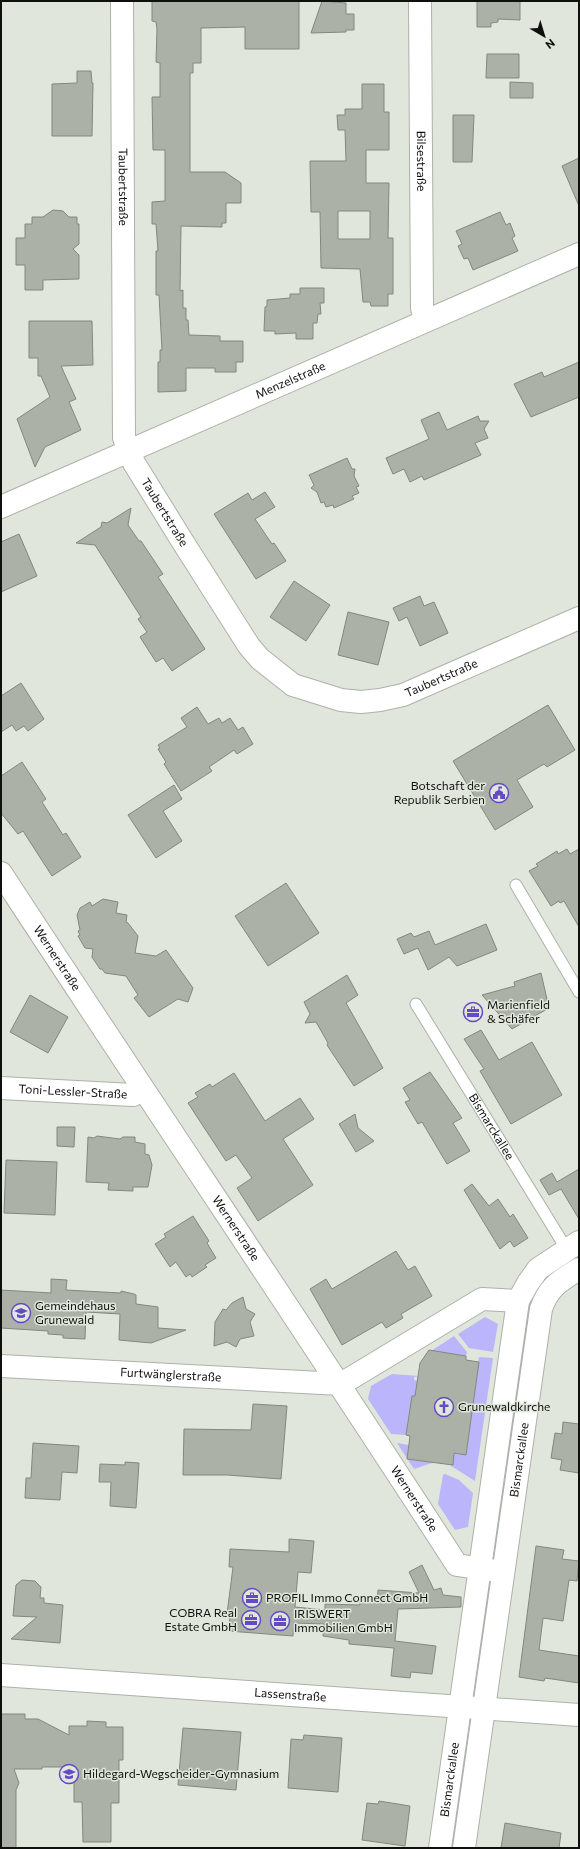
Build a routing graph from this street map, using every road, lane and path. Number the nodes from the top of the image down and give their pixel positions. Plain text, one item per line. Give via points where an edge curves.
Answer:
1 (122, 1) edge
2 (420, 1) edge
3 (579, 254) edge
4 (425, 321) junction
5 (128, 451) junction
6 (1, 507) edge
7 (579, 618) edge
8 (1, 873) edge
9 (516, 885) dead end
10 (579, 992) edge
11 (416, 1004) dead end
12 (1, 1088) edge
13 (142, 1089) junction
14 (573, 1246) edge
15 (579, 1269) edge
16 (518, 1301) junction
17 (1, 1366) edge
18 (341, 1384) junction
19 (481, 1569) junction
20 (503, 1572) junction
21 (1, 1675) edge
22 (458, 1708) junction
23 (484, 1710) junction
24 (579, 1716) edge
25 (440, 1848) edge
26 (464, 1848) edge

1 - 5 street, Taubertstraße via 124,438
2 - 4 street, Bilsestraße via 422,308
3 - 4 street, Menzelstraße
4 - 5 street, Menzelstraße
5 - 6 street, Menzelstraße
5 - 7 street, Taubertstraße via 249,646 276,673 292,684 312,692 341,700 361,702 403,695
8 - 13 street, Wernerstraße
9 - 10 lane
11 - 14 lane, Bismarckallee
12 - 13 street, Toni-Lessler-Straße via 133,1095
13 - 18 street, Wernerstraße
14 - 15 lane
14 - 16 street, Bismarckallee via 538,1269
15 - 20 street, Bismarckallee via 553,1286 542,1309
16 - 18 street via 482,1299
16 - 19 street, Bismarckallee
17 - 18 street, Furtwänglerstraße
18 - 19 street, Wernerstraße via 457,1565
19 - 20 street
19 - 22 street, Bismarckallee
20 - 23 street, Bismarckallee
21 - 22 street, Lassenstraße
22 - 23 street, Lassenstraße
22 - 25 street, Bismarckallee
23 - 24 street, Lassenstraße
23 - 26 street, Bismarckallee

